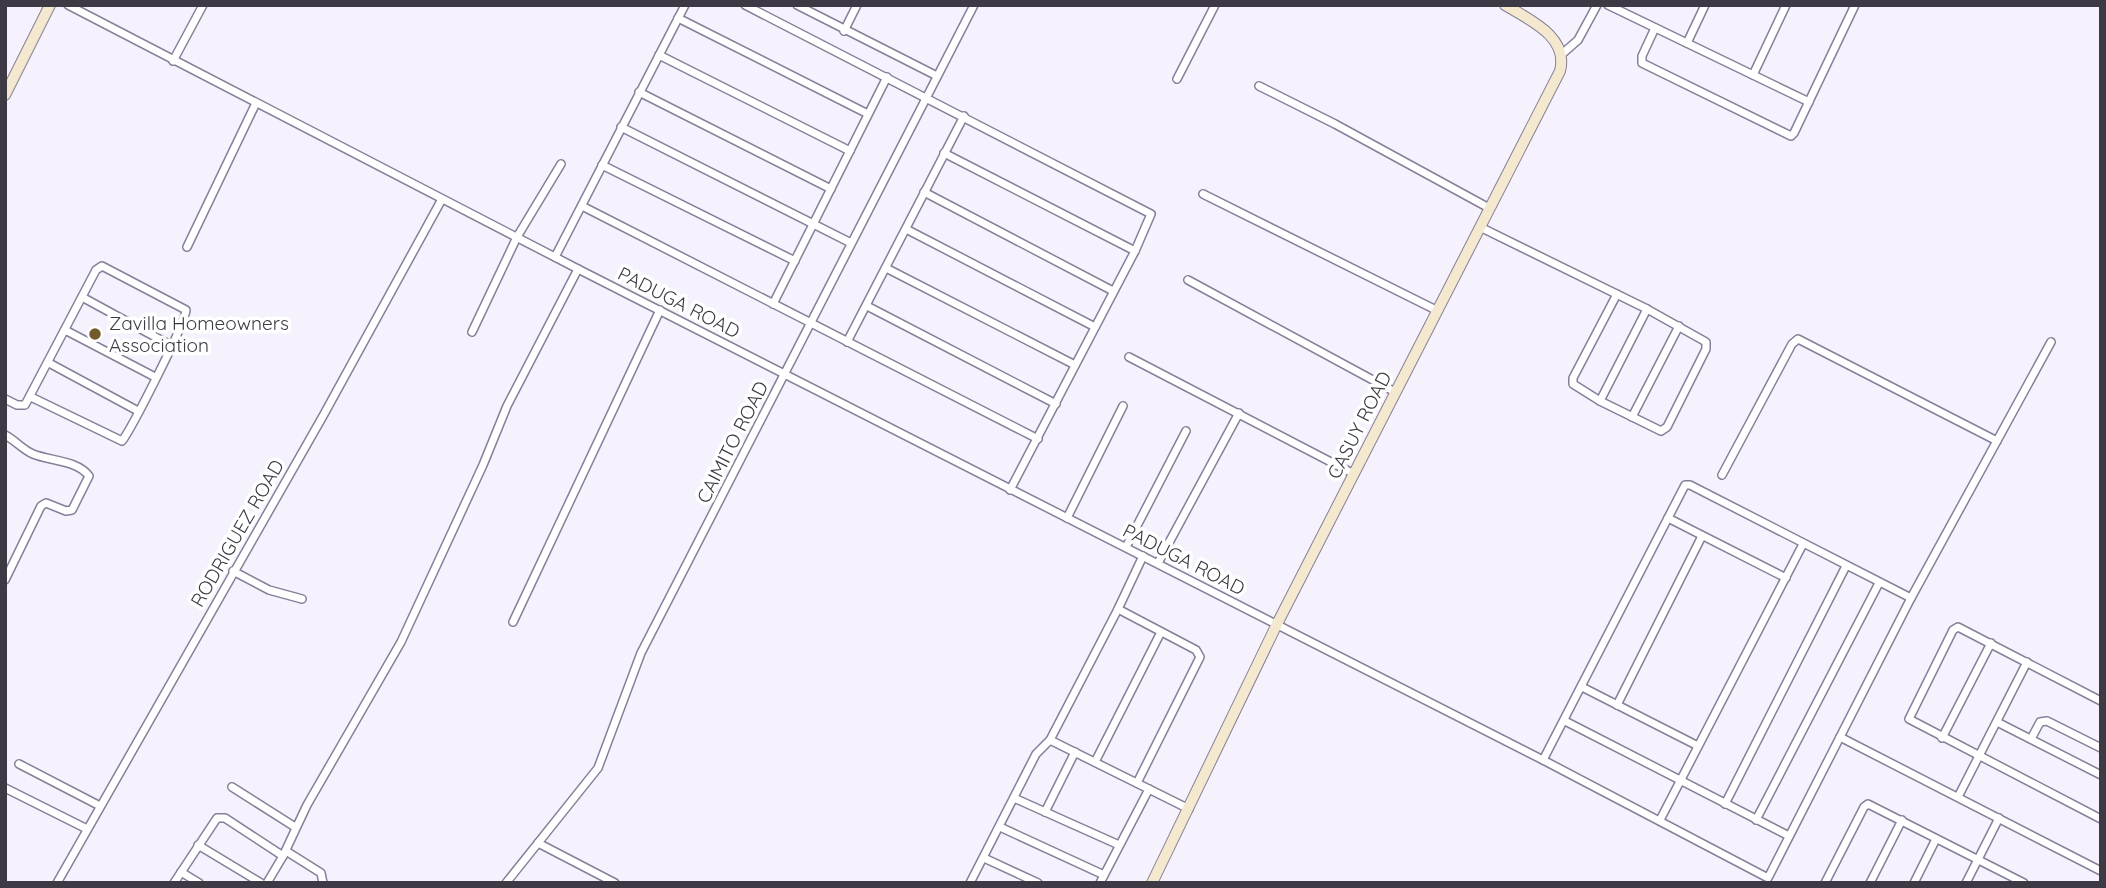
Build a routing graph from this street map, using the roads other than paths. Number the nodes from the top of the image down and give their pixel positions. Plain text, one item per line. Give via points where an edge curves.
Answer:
1 (50, 5) edge
2 (68, 5) edge
3 (203, 5) edge
4 (685, 5) edge
5 (745, 5) edge
6 (797, 5) edge
7 (857, 5) edge
8 (974, 5) edge
9 (1215, 5) edge
10 (1597, 5) edge
11 (1608, 5) edge
12 (1705, 5) edge
13 (1786, 5) edge
14 (1855, 5) edge
15 (1508, 6) edge
16 (678, 19) junction
17 (1655, 28) junction
18 (844, 31) junction
19 (1687, 43) junction
20 (1562, 54) junction
21 (659, 55) junction
22 (173, 61) junction
23 (1753, 75) junction
24 (937, 76) junction
25 (887, 78) junction
26 (1177, 79) dead end
27 (1259, 86) dead end
28 (639, 92) junction
29 (5, 95) edge
30 (926, 97) junction
31 (1809, 102) junction
32 (256, 103) junction
33 (867, 114) junction
34 (964, 116) junction
35 (621, 127) junction
36 (850, 151) junction
37 (944, 153) junction
38 (561, 164) dead end
39 (602, 165) junction
40 (831, 189) junction
41 (924, 192) junction
42 (1203, 194) dead end
43 (442, 199) junction
44 (582, 206) junction
45 (1489, 208) junction
46 (813, 225) junction
47 (1480, 227) junction
48 (906, 229) junction
49 (517, 237) junction
50 (851, 243) junction
51 (187, 247) dead end
52 (1135, 251) junction
53 (555, 257) junction
54 (795, 261) junction
55 (886, 268) junction
56 (578, 269) junction
57 (1188, 281) dead end
58 (1114, 290) junction
59 (1617, 294) junction
60 (82, 297) junction
61 (773, 304) junction
62 (867, 306) junction
63 (1647, 309) junction
64 (660, 310) junction
65 (1436, 310) junction
66 (810, 323) junction
67 (1679, 326) junction
68 (1095, 327) junction
69 (65, 330) junction
70 (472, 332) dead end
71 (847, 342) junction
72 (2051, 342) dead end
73 (172, 346) junction
74 (1129, 357) dead end
75 (49, 363) junction
76 (1075, 365) junction
77 (785, 372) junction
78 (155, 377) junction
79 (1395, 392) junction
80 (31, 397) junction
81 (5, 399) edge
82 (1600, 401) junction
83 (1056, 404) junction
84 (1123, 406) dead end
85 (138, 411) junction
86 (1239, 413) junction
87 (1632, 418) junction
88 (1186, 431) dead end
89 (5, 435) edge
90 (1038, 439) junction
91 (1997, 441) junction
92 (1354, 474) junction
93 (1722, 475) dead end
94 (1010, 490) junction
95 (1067, 518) junction
96 (1668, 518) junction
97 (1702, 536) junction
98 (1803, 544) junction
99 (1126, 547) junction
100 (1143, 556) junction
101 (1158, 563) junction
102 (1846, 566) junction
103 (233, 572) junction
104 (1786, 578) junction
105 (5, 580) edge
106 (1879, 583) junction
107 (1911, 598) junction
108 (302, 599) dead end
109 (1118, 609) junction
110 (513, 622) dead end
111 (1277, 624) junction
112 (1161, 632) junction
113 (1991, 643) junction
114 (2027, 662) junction
115 (1582, 687) junction
116 (2101, 701) edge
117 (1617, 705) junction
118 (1564, 721) junction
119 (1997, 722) junction
120 (1840, 737) junction
121 (1942, 738) junction
122 (2031, 739) junction
123 (1050, 740) junction
124 (1698, 746) junction
125 (2101, 748) edge
126 (1075, 752) junction
127 (1979, 757) junction
128 (1543, 760) junction
129 (1095, 762) junction
130 (19, 764) dead end
131 (2101, 775) edge
132 (1680, 782) junction
133 (1138, 783) junction
134 (232, 787) dead end
135 (5, 788) edge
136 (1149, 789) junction
137 (1958, 797) junction
138 (1014, 798) junction
139 (1725, 804) junction
140 (100, 806) junction
141 (1189, 809) junction
142 (1045, 812) junction
143 (1999, 818) junction
144 (1660, 820) junction
145 (1756, 820) junction
146 (1902, 820) junction
147 (2101, 820) edge
148 (295, 827) junction
149 (1000, 827) junction
150 (87, 829) junction
151 (1789, 836) junction
152 (1936, 839) junction
153 (538, 843) junction
154 (198, 845) junction
155 (1119, 845) junction
156 (284, 854) junction
157 (984, 858) junction
158 (1978, 859) junction
159 (2101, 871) edge
160 (181, 872) junction
161 (1102, 879) edge
162 (2022, 882) edge
163 (57, 883) edge
164 (174, 883) edge
165 (199, 883) edge
166 (261, 883) edge
167 (267, 883) edge
168 (323, 883) edge
169 (506, 883) edge
170 (615, 883) edge
171 (970, 883) edge
172 (1038, 883) edge
173 (1152, 883) edge
174 (1825, 883) edge
175 (1870, 883) edge
176 (1914, 883) edge
177 (1966, 883) edge

1 - 29 street
2 - 22 street, PADUGA ROAD
3 - 22 street
4 - 16 street
5 - 25 street
6 - 18 street
7 - 18 street
8 - 24 street, CAIMITO ROAD
9 - 26 street
10 - 20 street via 1578,40
11 - 17 street
12 - 19 street
13 - 23 street
14 - 31 street
15 - 20 street via 1547,32
16 - 21 street
16 - 33 street
17 - 19 street
17 - 31 street via 1642,63 1788,136 1794,133
18 - 24 street
19 - 23 street
20 - 45 street, CASUY ROAD via 1556,81
21 - 28 street
21 - 36 street
22 - 32 street, PADUGA ROAD
23 - 31 street
24 - 30 street, CAIMITO ROAD
25 - 30 street
25 - 33 street
27 - 45 street
28 - 35 street
28 - 40 street
30 - 34 street
30 - 50 street, CAIMITO ROAD
32 - 43 street, PADUGA ROAD
32 - 51 street
33 - 36 street
34 - 37 street
34 - 52 street via 1149,211
35 - 39 street
35 - 46 street
36 - 40 street
37 - 41 street
37 - 52 street
38 - 49 street
39 - 44 street
39 - 54 street
40 - 46 street
41 - 48 street
41 - 58 street
42 - 65 street
43 - 49 street, PADUGA ROAD
43 - 103 street, RODRIGUEZ ROAD
44 - 53 street
44 - 61 street
45 - 47 street, CASUY ROAD
46 - 50 street
46 - 54 street
47 - 59 street
47 - 65 street, CASUY ROAD
48 - 55 street
48 - 68 street
49 - 53 street, PADUGA ROAD
49 - 70 street
50 - 66 street, CAIMITO ROAD
52 - 58 street
53 - 56 street, PADUGA ROAD
54 - 61 street
55 - 62 street
55 - 76 street
56 - 64 street, PADUGA ROAD
56 - 148 street via 507,406 401,642
57 - 79 street
58 - 68 street
59 - 63 street
59 - 82 street via 1572,381
60 - 69 street
60 - 73 street
60 - 73 street via 102,265 184,307 186,317
61 - 66 street
62 - 71 street
62 - 83 street
63 - 67 street
63 - 82 street
64 - 77 street, PADUGA ROAD
64 - 110 street
65 - 79 street, CASUY ROAD
66 - 71 street
66 - 77 street, CAIMITO ROAD
67 - 87 street
67 - 87 street via 1707,345 1667,426 1657,431
68 - 76 street
69 - 75 street
69 - 78 street
71 - 90 street
72 - 91 street
73 - 78 street
74 - 86 street
75 - 80 street
75 - 85 street
76 - 83 street
77 - 94 street, PADUGA ROAD
77 - 153 street, CAIMITO ROAD via 641,653 602,760
78 - 85 street
79 - 92 street, CASUY ROAD
80 - 81 street via 23,406
80 - 85 street via 119,441 124,440
82 - 87 street
83 - 90 street
84 - 95 street
86 - 92 street
86 - 101 street
88 - 99 street
89 - 105 street via 32,454 89,474 72,510 46,503 41,506
90 - 94 street
91 - 93 street via 1798,339
91 - 107 street
92 - 111 street, CASUY ROAD
94 - 95 street, PADUGA ROAD
95 - 99 street, PADUGA ROAD
96 - 97 street
96 - 98 street via 1683,488 1690,485
96 - 115 street
97 - 104 street
97 - 117 street
98 - 102 street
98 - 104 street
99 - 100 street, PADUGA ROAD
100 - 101 street, PADUGA ROAD
100 - 109 street
101 - 111 street, PADUGA ROAD
102 - 106 street
102 - 139 street
103 - 108 street via 269,590
103 - 140 street, RODRIGUEZ ROAD
104 - 124 street
106 - 107 street
106 - 145 street
107 - 120 street
109 - 112 street
109 - 123 street
111 - 128 street, PADUGA ROAD
111 - 141 street, CASUY ROAD
112 - 129 street
112 - 133 street via 1196,650 1200,657
113 - 114 street
113 - 121 street
113 - 121 street via 1960,627 1953,630 1909,719
114 - 116 street
114 - 119 street
115 - 117 street
115 - 118 street
117 - 124 street
118 - 128 street
118 - 132 street
119 - 122 street
119 - 127 street
120 - 137 street
120 - 151 street
121 - 127 street
122 - 125 street via 2040,722 2047,721
122 - 131 street
123 - 126 street
123 - 138 street via 1039,750
124 - 132 street
126 - 129 street
126 - 142 street
127 - 137 street
127 - 147 street
128 - 144 street, PADUGA ROAD
129 - 133 street
130 - 140 street
132 - 139 street
132 - 144 street
133 - 136 street
134 - 148 street
135 - 150 street
136 - 141 street
136 - 155 street
137 - 143 street
138 - 142 street
138 - 149 street
139 - 145 street
140 - 150 street, RODRIGUEZ ROAD
141 - 173 street, CASUY ROAD
142 - 155 street
143 - 158 street
143 - 159 street
144 - 151 street, PADUGA ROAD via 1768,878
145 - 151 street
146 - 152 street
146 - 174 street via 1865,805
146 - 175 street
148 - 156 street
149 - 157 street
149 - 161 street
150 - 163 street, RODRIGUEZ ROAD
152 - 158 street
152 - 176 street
153 - 169 street, CAIMITO ROAD
153 - 170 street
154 - 156 street via 214,820 221,817
154 - 160 street
154 - 166 street
155 - 161 street
156 - 167 street
156 - 168 street via 321,873
157 - 171 street
157 - 172 street
158 - 162 street
158 - 177 street
160 - 164 street
160 - 165 street

